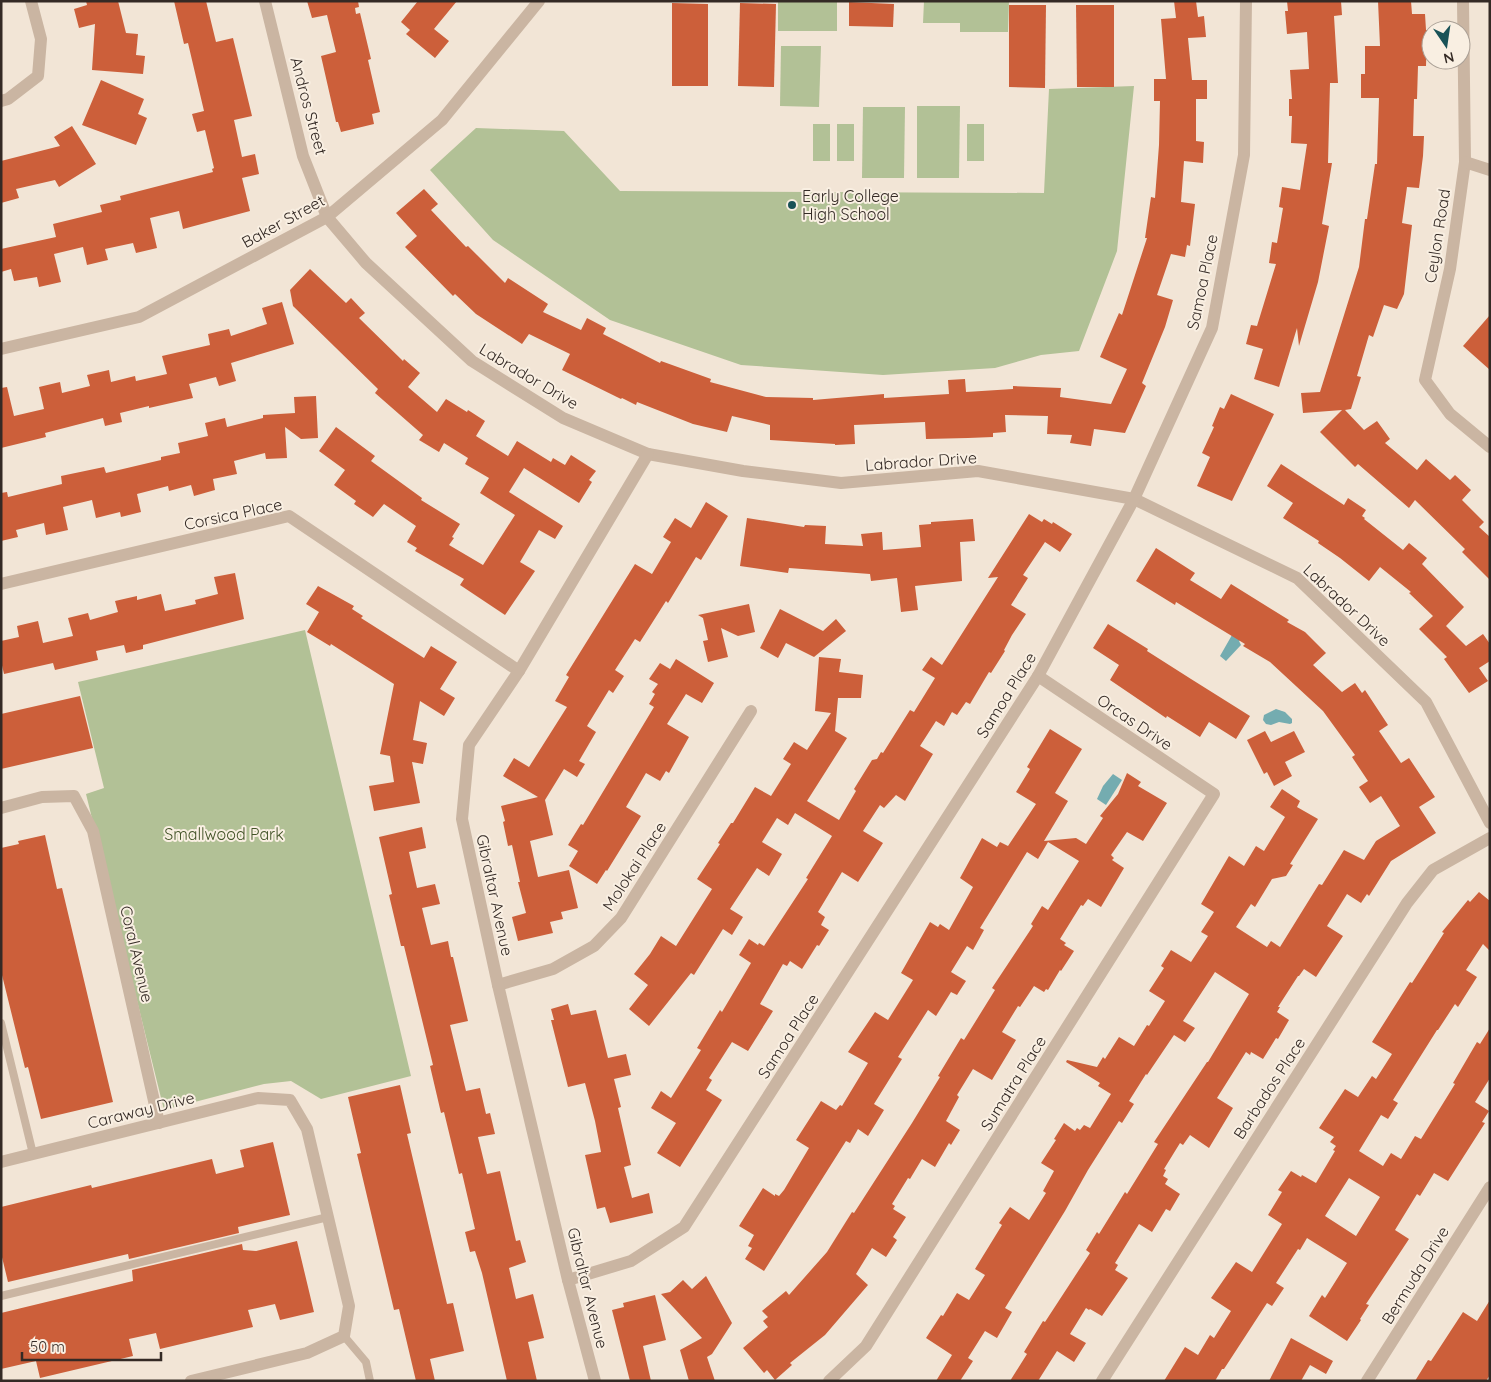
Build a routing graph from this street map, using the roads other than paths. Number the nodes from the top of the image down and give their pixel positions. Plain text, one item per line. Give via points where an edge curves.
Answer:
1 (31, 1) edge
2 (265, 1) edge
3 (539, 1) edge
4 (1246, 1) edge
5 (1463, 1) edge
6 (1, 101) edge
7 (1465, 162) junction
8 (1490, 170) edge
9 (328, 217) junction
10 (1, 349) edge
11 (1490, 447) edge
12 (648, 454) junction
13 (1134, 499) junction
14 (1, 584) edge
15 (519, 671) junction
16 (1038, 676) junction
17 (751, 711) dead end
18 (1214, 794) joint
19 (1, 808) edge
20 (1490, 823) edge
21 (1490, 838) edge
22 (498, 984) junction
23 (1, 1023) edge
24 (159, 1122) junction
25 (33, 1154) junction
26 (1, 1162) edge
27 (1490, 1187) edge
28 (328, 1218) junction
29 (568, 1280) junction
30 (1, 1296) edge
31 (344, 1336) junction
32 (191, 1381) edge
33 (370, 1381) edge
34 (596, 1381) edge
35 (829, 1381) edge
36 (1102, 1381) edge
37 (1367, 1381) edge

1 - 6 street via 41,39 38,76
2 - 9 street, Andros Street via 303,156
3 - 9 street, Baker Street via 442,120
4 - 13 street, Samoa Place via 1244,155 1212,328
5 - 7 street, Ceylon Road
7 - 8 street
7 - 11 street, Ceylon Road via 1450,269 1425,380 1450,414
9 - 10 street, Baker Street via 140,317
9 - 12 street, Labrador Drive via 366,263 472,361 563,418
12 - 13 street, Labrador Drive via 743,471 841,483 978,471
12 - 15 street, Gibraltar Avenue
13 - 16 street, Samoa Place
13 - 20 street, Labrador Drive via 1297,578 1426,702
14 - 15 street, Corsica Place via 289,516
15 - 22 street, Gibraltar Avenue via 469,745 462,819
16 - 18 street, Orcas Drive
16 - 29 street, Samoa Place via 684,1228 631,1261
17 - 22 street, Molokai Place via 621,918 594,946 553,970
18 - 35 street, Sumatra Place via 866,1346
19 - 24 street, Coral Avenue via 42,797 74,796 93,831
21 - 36 street, Barbados Place via 1433,870 1407,903
22 - 29 street, Gibraltar Avenue
23 - 25 lane
24 - 25 street, Caraway Drive
24 - 28 street, Caraway Drive via 258,1098 290,1100 306,1129
25 - 26 street, Caraway Drive
27 - 37 street, Bermuda Drive
28 - 30 lane
28 - 31 street via 349,1306
29 - 34 street, Gibraltar Avenue
31 - 32 street via 307,1353
31 - 33 lane via 366,1362

